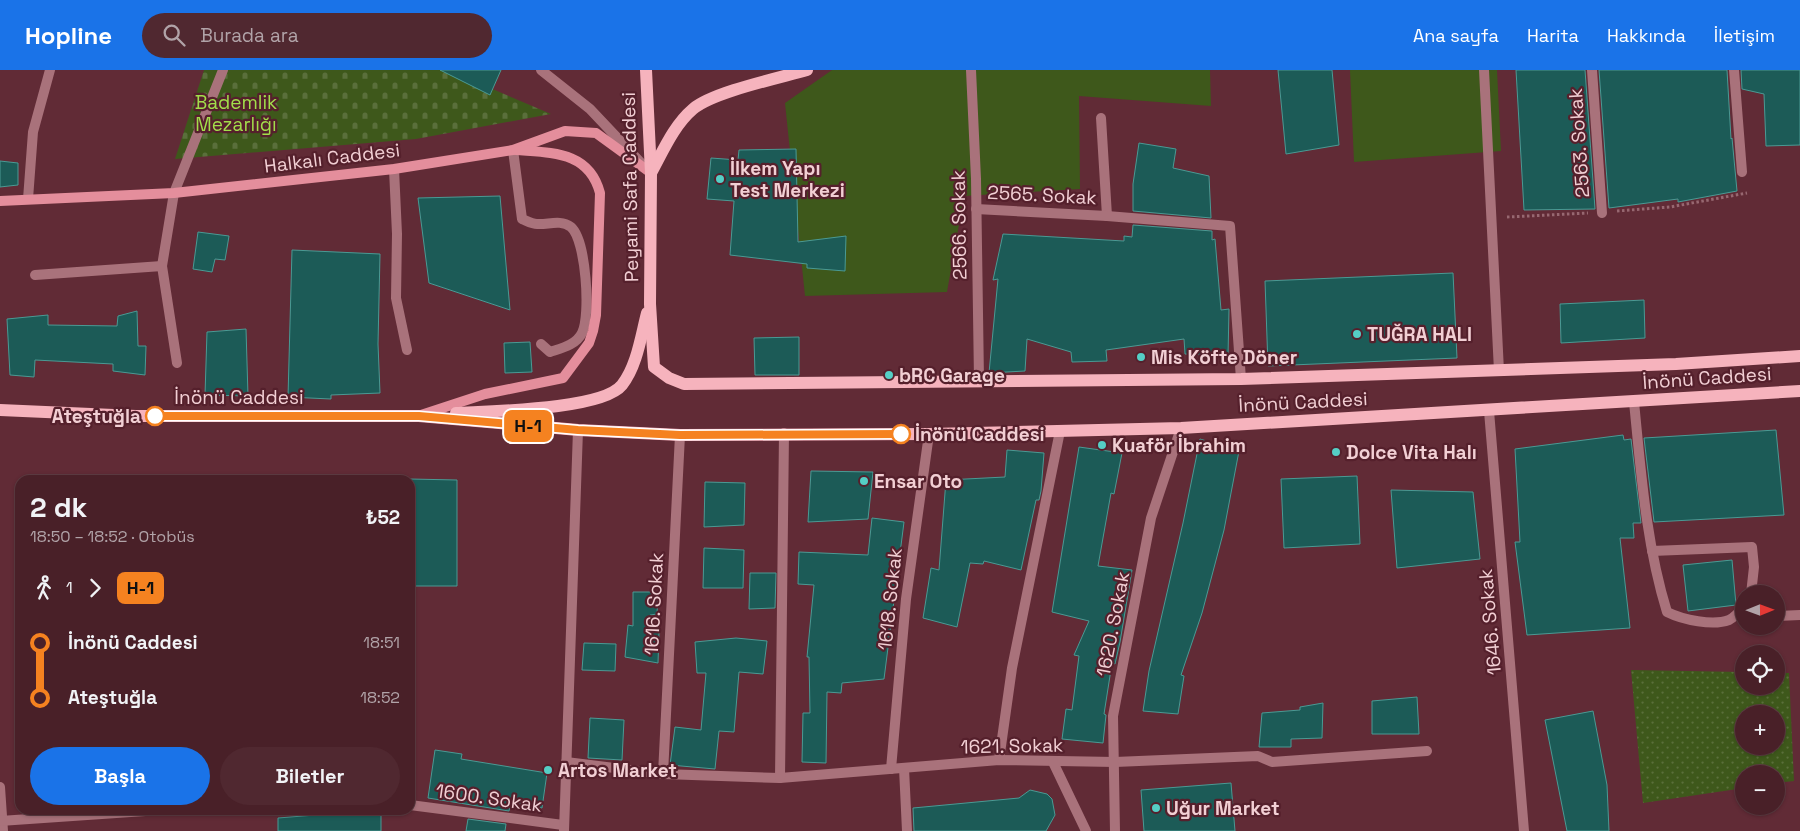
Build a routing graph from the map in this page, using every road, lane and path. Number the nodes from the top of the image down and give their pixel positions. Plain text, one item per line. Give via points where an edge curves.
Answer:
1 (50, 70) edge
2 (224, 70) edge
3 (541, 70) edge
4 (646, 70) edge
5 (807, 70) edge
6 (971, 70) edge
7 (1484, 70) edge
8 (1592, 70) edge
9 (1734, 70) edge
10 (1101, 118) dead end
11 (513, 150) junction
12 (394, 169) junction
13 (1742, 172) dead end
14 (651, 173) junction
15 (1747, 192) dead end
16 (174, 193) junction
17 (28, 199) junction
18 (0, 201) edge
19 (976, 209) junction
20 (1602, 213) junction
21 (1107, 216) junction
22 (1508, 217) dead end
23 (162, 266) junction
24 (35, 275) dead end
25 (650, 304) junction
26 (541, 344) dead end
27 (407, 350) dead end
28 (1800, 356) edge
29 (177, 363) dead end
30 (1499, 371) junction
31 (1241, 379) junction
32 (979, 380) junction
33 (1800, 391) edge
34 (1634, 402) junction
35 (0, 410) edge
36 (1490, 411) junction
37 (419, 416) junction
38 (1181, 428) junction
39 (578, 430) junction
40 (1060, 431) junction
41 (784, 433) junction
42 (929, 434) junction
43 (680, 435) junction
44 (1652, 551) junction
45 (1752, 585) edge
46 (1735, 614) edge
47 (1800, 615) edge
48 (1785, 616) edge
49 (1427, 751) dead end
50 (999, 760) junction
51 (566, 762) junction
52 (1053, 762) junction
53 (1115, 762) junction
54 (904, 768) junction
55 (891, 769) junction
56 (663, 774) junction
57 (780, 778) junction
58 (0, 787) edge
59 (415, 806) edge
60 (104, 815) edge
61 (2, 824) edge
62 (564, 828) edge
63 (907, 831) edge
64 (1086, 831) edge
65 (1115, 831) edge
66 (1524, 831) edge

1 - 17 street via 33,132
2 - 16 street
3 - 14 street via 590,109
4 - 14 main road, Peyami Safa Caddesi
5 - 14 main road via 710,99 694,108 676,128
6 - 19 street, 2566. Sokak
7 - 30 street
8 - 20 street, 2563. Sokak
9 - 13 street
10 - 21 street, 2565. Sokak
11 - 12 main road, Halkalı Caddesi
11 - 14 main road, Halkalı Caddesi via 566,131 596,132
11 - 26 street via 522,219 534,225 557,222 571,227 581,243 587,303 582,332 570,346 550,352
11 - 37 main road, İnönü Caddesi via 569,157 579,161 596,180 600,193 596,315 589,343 563,378 485,394
12 - 16 main road, Halkalı Caddesi
12 - 27 street via 396,298
14 - 25 main road, Peyami Safa Caddesi
15 - 20 path via 1670,207
16 - 17 main road, Halkalı Caddesi
16 - 23 street
17 - 18 main road, Halkalı Caddesi
19 - 21 street, 2565. Sokak
19 - 32 street, 2566. Sokak
20 - 22 path
21 - 31 street, 2565. Sokak via 1230,226
23 - 24 street
23 - 29 street
25 - 32 main road, İnönü Caddesi via 654,367 684,384 880,384
25 - 37 main road via 633,364 622,386 605,397 565,405
28 - 30 main road, İnönü Caddesi
30 - 31 main road, İnönü Caddesi
31 - 32 main road, İnönü Caddesi
33 - 34 main road, İnönü Caddesi
34 - 36 main road, İnönü Caddesi
34 - 44 street
35 - 37 main road, İnönü Caddesi via 136,416
36 - 38 main road, İnönü Caddesi
36 - 66 street, 1646. Sokak
37 - 39 main road, İnönü Caddesi
38 - 40 main road, İnönü Caddesi
38 - 53 street, 1620. Sokak via 1151,518 1113,716
39 - 43 main road, İnönü Caddesi
39 - 51 street
40 - 42 main road, İnönü Caddesi
40 - 50 street via 1012,668
41 - 42 main road, İnönü Caddesi
41 - 43 main road, İnönü Caddesi
41 - 57 street
42 - 55 street, 1618. Sokak via 906,599
43 - 56 street, 1616. Sokak
44 - 45 street via 1752,547
44 - 46 street via 1667,612 1695,622 1729,620
47 - 48 street
49 - 53 street, 1621. Sokak via 1272,762 1258,756
50 - 52 street, 1621. Sokak
50 - 54 street, 1621. Sokak
51 - 56 street, 1621. Sokak
51 - 62 street
52 - 53 street, 1621. Sokak
52 - 64 street
53 - 65 street, 1620. Sokak
54 - 55 street, 1621. Sokak
54 - 63 street
55 - 57 street, 1621. Sokak
56 - 57 street, 1621. Sokak
58 - 61 street
59 - 62 street, 1600. Sokak
60 - 61 street

